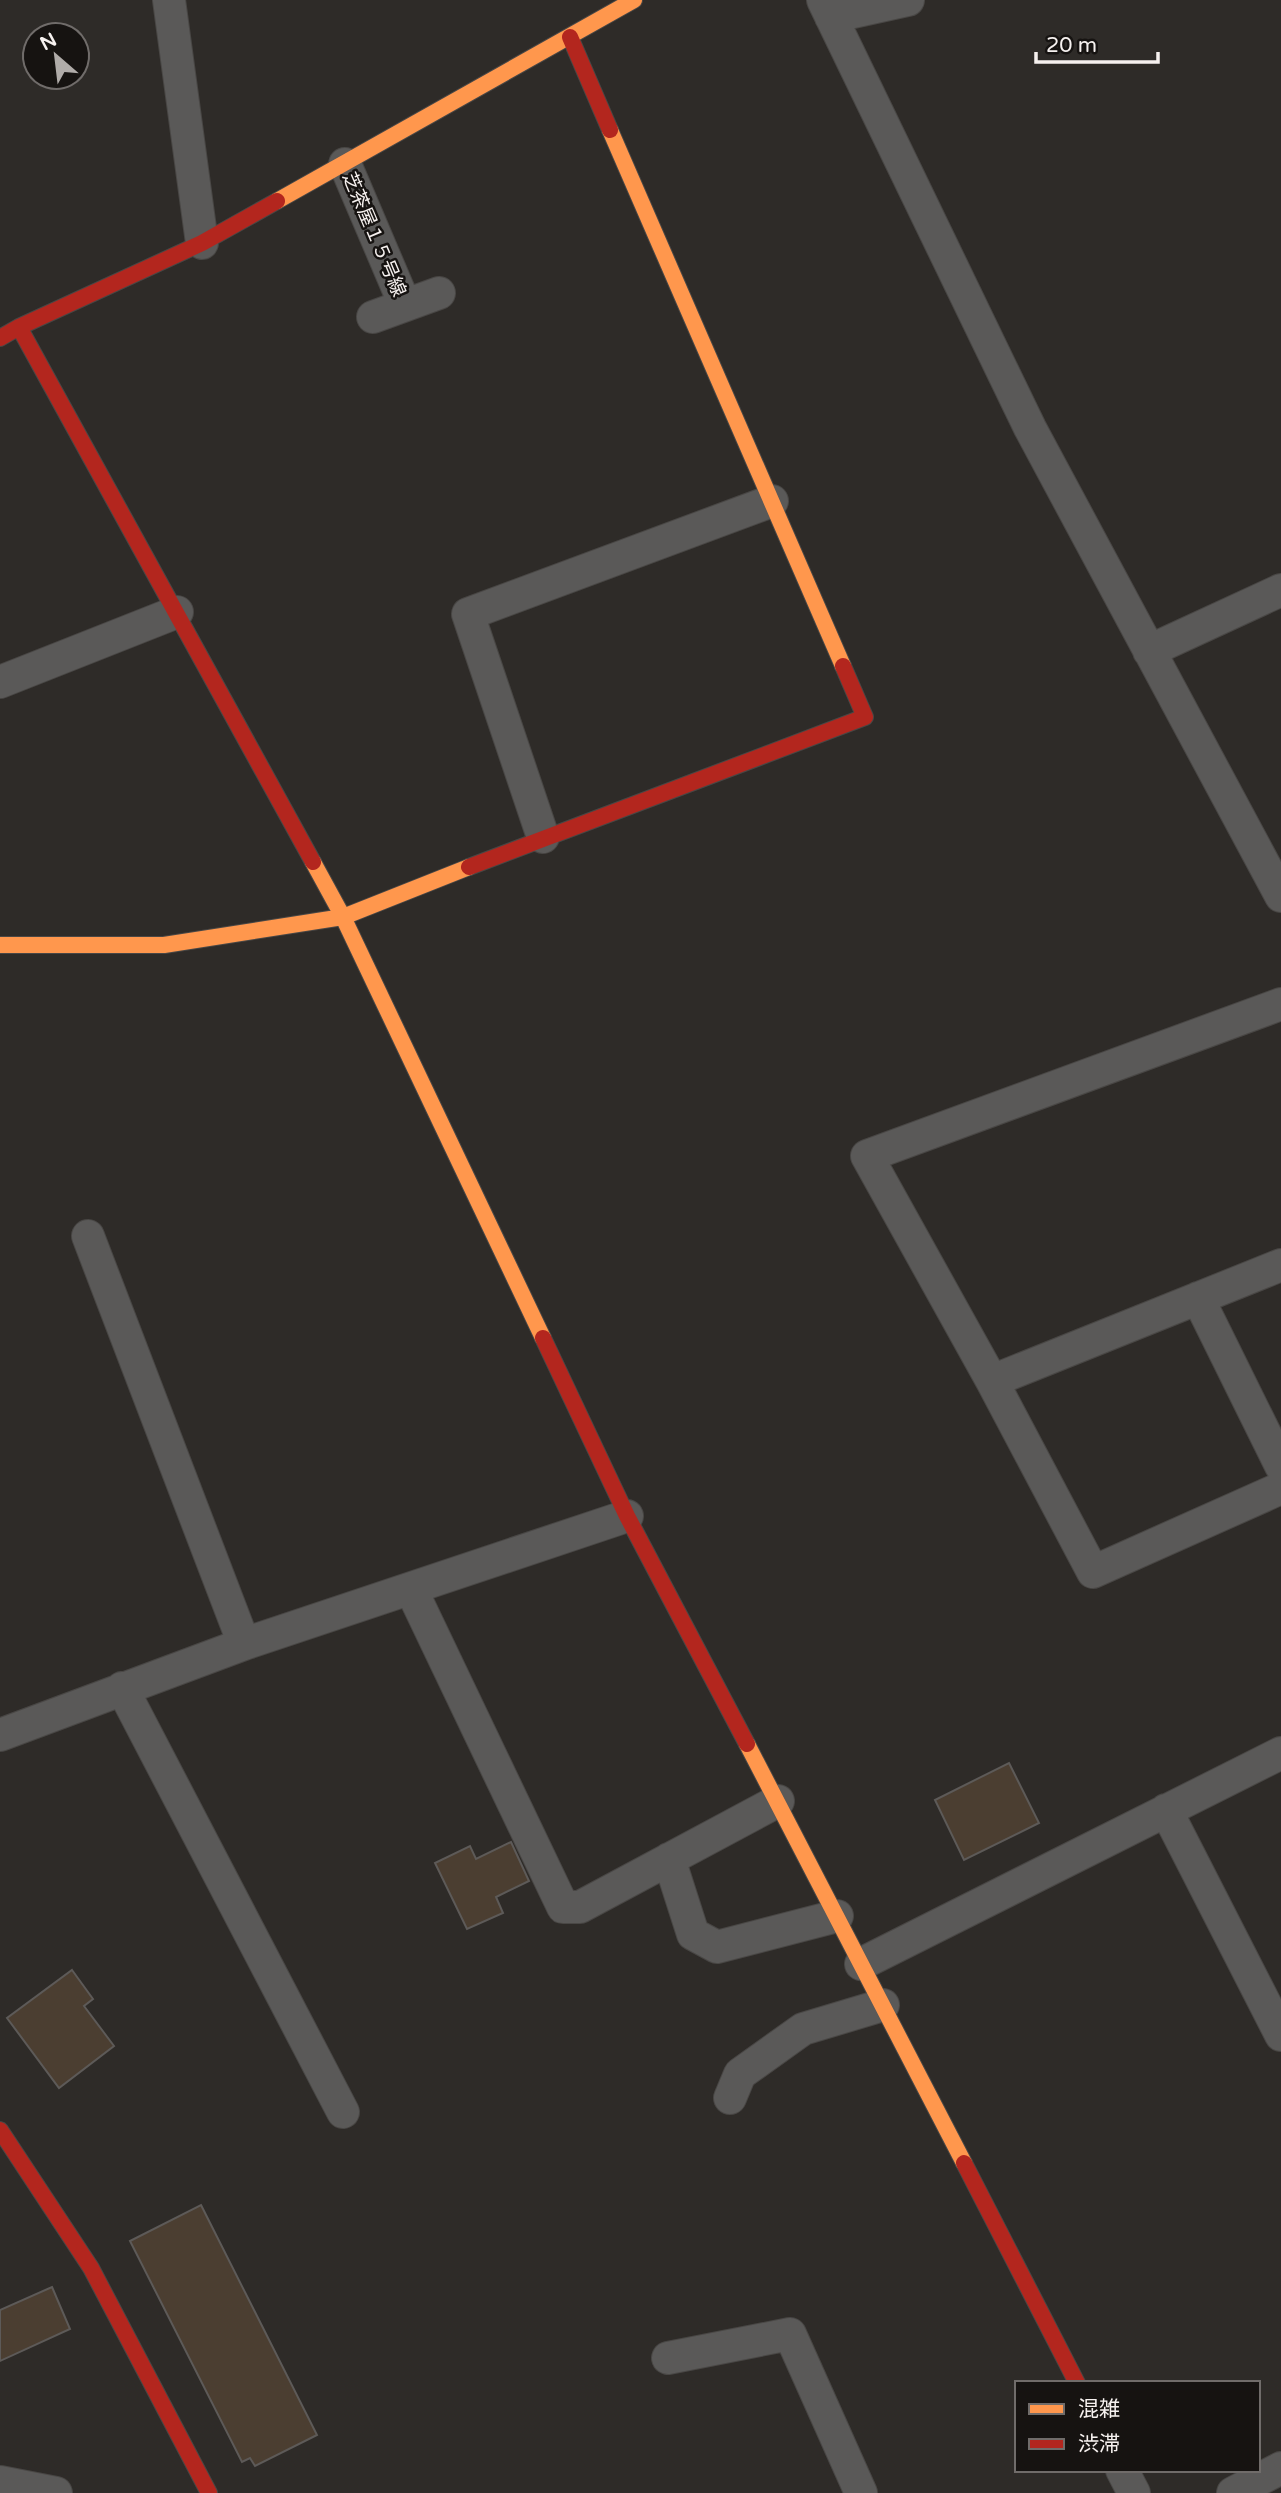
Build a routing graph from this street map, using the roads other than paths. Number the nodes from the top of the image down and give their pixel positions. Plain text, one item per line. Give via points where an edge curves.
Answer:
1 (169, 0) edge
2 (634, 0) edge
3 (908, 0) edge
4 (827, 8) edge
5 (570, 37) junction
6 (345, 164) junction
7 (202, 243) junction
8 (439, 293) dead end
9 (405, 305) junction
10 (373, 317) dead end
11 (19, 327) junction
12 (0, 338) edge
13 (772, 501) junction
14 (1281, 590) edge
15 (177, 612) junction
16 (1149, 651) junction
17 (0, 682) edge
18 (543, 837) junction
19 (1281, 896) edge
20 (343, 917) junction
21 (0, 945) edge
22 (1281, 1004) edge
23 (88, 1236) dead end
24 (1281, 1265) edge
25 (1198, 1298) junction
26 (992, 1381) junction
27 (1281, 1466) edge
28 (1281, 1488) edge
29 (627, 1516) junction
30 (411, 1589) junction
31 (244, 1644) junction
32 (122, 1688) junction
33 (0, 1735) edge
34 (1281, 1753) edge
35 (778, 1801) junction
36 (1166, 1810) junction
37 (669, 1859) junction
38 (837, 1916) junction
39 (862, 1964) junction
40 (883, 2006) junction
41 (1281, 2035) edge
42 (730, 2098) dead end
43 (343, 2112) dead end
44 (0, 2130) edge
45 (667, 2358) dead end
46 (1076, 2381) edge
47 (1281, 2469) edge
48 (1123, 2472) edge
49 (0, 2482) edge
50 (56, 2493) edge
51 (209, 2493) edge
52 (861, 2493) edge
53 (1134, 2493) edge
54 (1233, 2493) edge

1 - 7 street
2 - 5 street
3 - 4 street
4 - 16 street via 1030,428
5 - 6 street
5 - 13 street
6 - 7 street
6 - 9 street, 芝茶屋１５号線
7 - 11 street
8 - 9 street
9 - 10 street
11 - 12 street
11 - 15 street
13 - 18 street via 468,614
13 - 18 street via 865,717
14 - 16 street
15 - 17 street
15 - 20 street
16 - 19 street
18 - 20 street
20 - 21 street via 164,944
20 - 29 street
22 - 26 street via 867,1156
23 - 31 street
24 - 25 street
25 - 26 street
25 - 27 street
26 - 28 street via 1093,1572
29 - 30 street
29 - 35 street
30 - 31 street
30 - 37 street via 563,1907 580,1907
31 - 32 street
32 - 33 street
32 - 43 street
34 - 36 street
35 - 37 street
35 - 38 street
36 - 39 street
36 - 41 street
37 - 38 street via 693,1934 717,1947
38 - 39 street
39 - 40 street
40 - 42 street via 803,2029 740,2074
40 - 46 street
44 - 51 street via 91,2268
45 - 52 street via 790,2334
47 - 54 street
48 - 53 street
49 - 50 street

